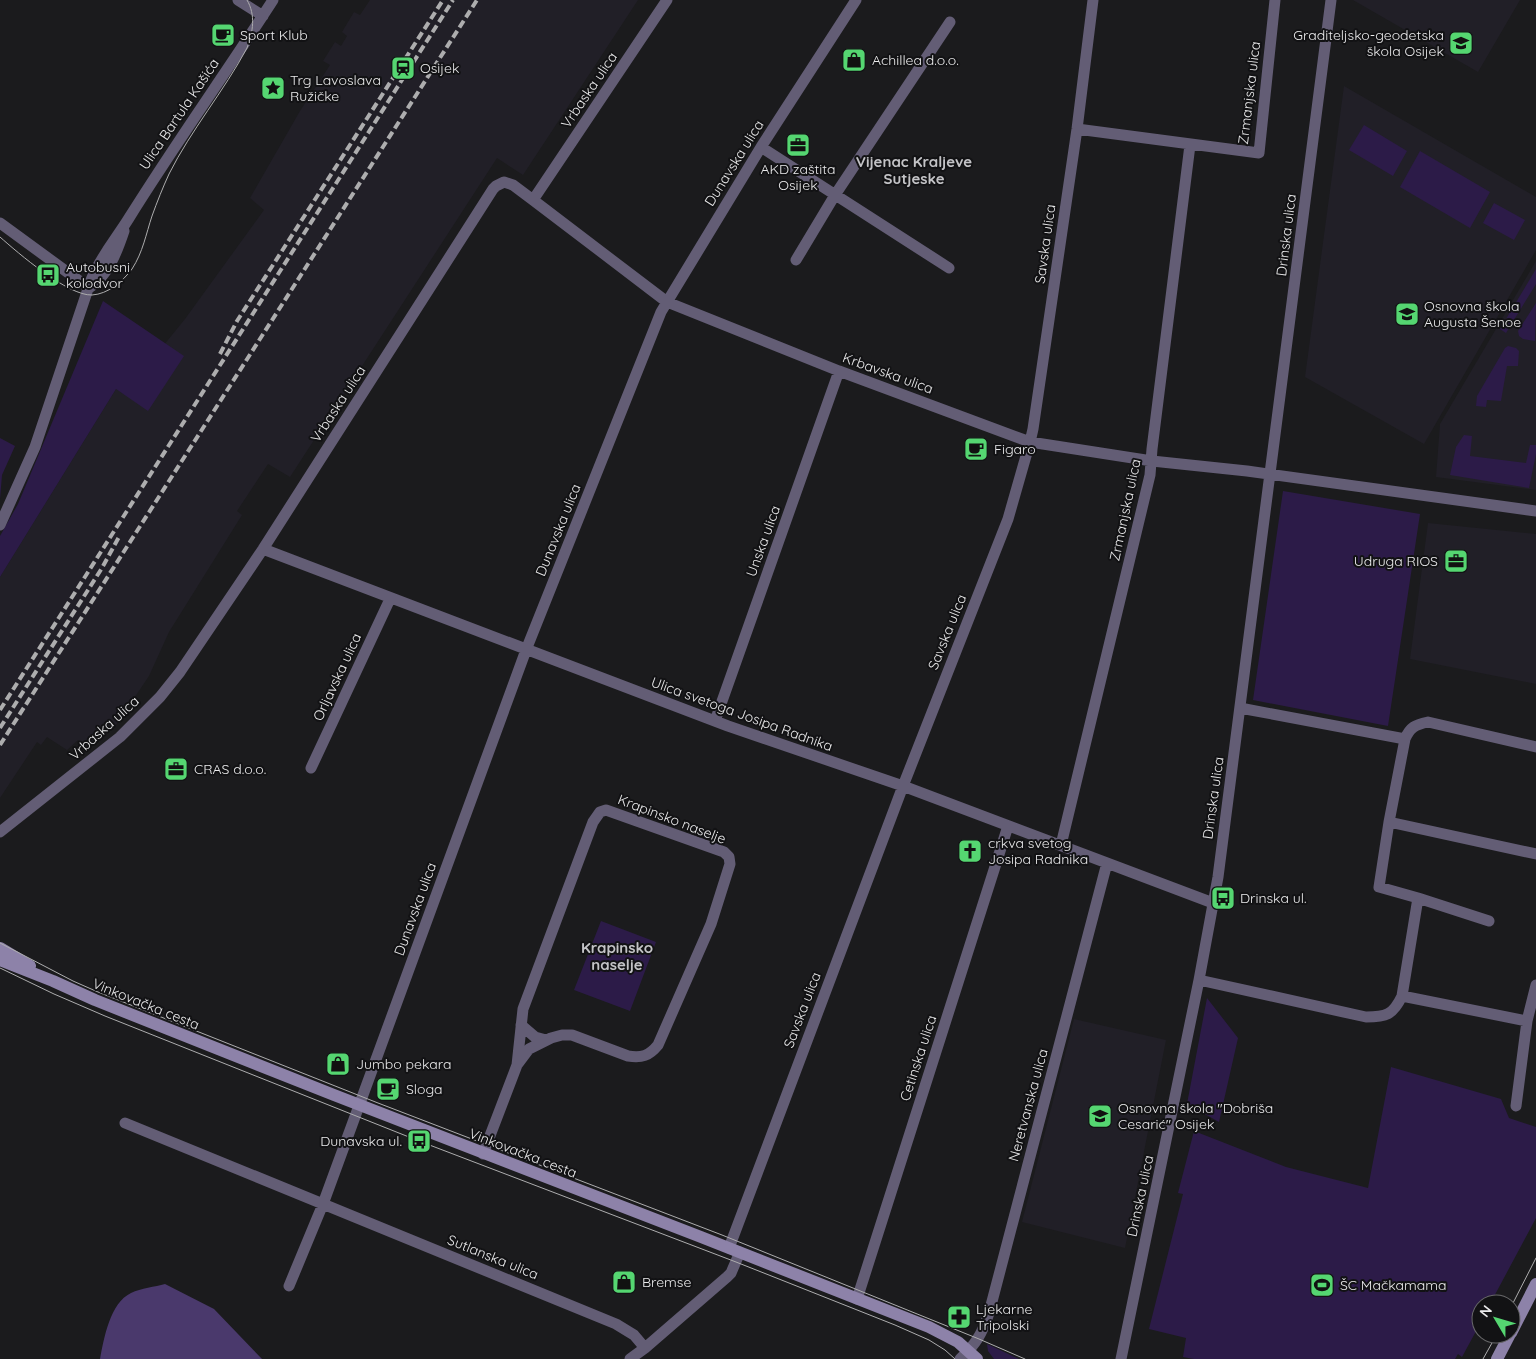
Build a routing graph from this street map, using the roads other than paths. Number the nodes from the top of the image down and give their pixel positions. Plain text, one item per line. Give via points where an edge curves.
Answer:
1 (238, 0) edge
2 (272, 0) edge
3 (667, 0) edge
4 (856, 0) edge
5 (1093, 0) edge
6 (1275, 0) edge
7 (1332, 0) edge
8 (263, 16) junction
9 (950, 22) dead end
10 (1077, 130) junction
11 (1190, 145) junction
12 (761, 147) junction
13 (835, 195) junction
14 (533, 200) junction
15 (0, 223) edge
16 (796, 260) dead end
17 (949, 268) dead end
18 (89, 288) junction
19 (667, 302) junction
20 (839, 371) junction
21 (1030, 442) junction
22 (1152, 461) junction
23 (1270, 474) junction
24 (1536, 511) edge
25 (0, 525) edge
26 (263, 549) junction
27 (390, 599) junction
28 (526, 650) junction
29 (1240, 708) junction
30 (715, 721) junction
31 (1405, 740) junction
32 (1536, 747) edge
33 (310, 768) dead end
34 (903, 786) junction
35 (1389, 822) junction
36 (1008, 826) junction
37 (0, 832) edge
38 (1061, 845) junction
39 (1536, 854) edge
40 (1107, 863) junction
41 (1418, 898) junction
42 (1213, 903) junction
43 (1488, 921) dead end
44 (0, 948) edge
45 (0, 960) edge
46 (1199, 980) junction
47 (53, 981) junction
48 (1536, 985) edge
49 (1402, 996) junction
50 (1527, 1021) junction
51 (521, 1025) junction
52 (546, 1040) junction
53 (517, 1065) junction
54 (359, 1105) junction
55 (1516, 1106) dead end
56 (125, 1123) dead end
57 (483, 1154) junction
58 (323, 1204) junction
59 (735, 1250) junction
60 (1536, 1284) edge
61 (290, 1286) dead end
62 (857, 1299) junction
63 (1521, 1314) edge
64 (1505, 1344) edge
65 (645, 1348) junction
66 (969, 1356) edge
67 (630, 1359) edge
68 (1121, 1359) edge
69 (1497, 1359) edge

1 - 8 street
2 - 8 street, Ulica Bartula Kašića
3 - 14 street, Vrbaska ulica
4 - 12 street, Dunavska ulica
5 - 10 street, Savska ulica
6 - 11 street, Zrmanjska ulica via 1259,153
7 - 23 street, Drinska ulica
8 - 18 street, Ulica Bartula Kašića via 99,261
9 - 13 street
10 - 11 street, Zrmanjska ulica
10 - 21 street, Savska ulica
11 - 22 street, Zrmanjska ulica
12 - 13 street
12 - 19 street, Dunavska ulica
13 - 16 street
13 - 17 street
14 - 19 street, Krbavska ulica
14 - 26 street, Vrbaska ulica via 508,183 500,183 493,189
15 - 18 street
18 - 25 street, Ulica Bartula Kašića via 35,447
19 - 20 street, Krbavska ulica
19 - 28 street, Dunavska ulica
20 - 21 street, Krbavska ulica
20 - 30 street, Unska ulica
21 - 22 street, Krbavska ulica
21 - 34 street, Savska ulica via 1008,519
22 - 23 street, Krbavska ulica
22 - 38 street, Zrmanjska ulica
23 - 24 street
23 - 29 street, Drinska ulica
26 - 27 street, Ulica svetoga Josipa Radnika
26 - 37 street, Vrbaska ulica via 160,697 120,737
27 - 28 street, Ulica svetoga Josipa Radnika
27 - 33 street, Orljavska ulica
28 - 30 street, Ulica svetoga Josipa Radnika
28 - 54 street, Dunavska ulica
29 - 31 street
29 - 42 street, Drinska ulica
30 - 34 street, Ulica svetoga Josipa Radnika
31 - 32 street via 1412,728 1428,722
31 - 35 street
34 - 36 street, Ulica svetoga Josipa Radnika
34 - 59 street, Savska ulica
35 - 39 street
35 - 41 street via 1379,887
36 - 38 street, Ulica svetoga Josipa Radnika
36 - 62 street, Cetinska ulica
38 - 40 street, Ulica svetoga Josipa Radnika
40 - 42 street, Ulica svetoga Josipa Radnika
40 - 66 street, Neretvanska ulica via 989,1313
41 - 43 street
41 - 49 street
42 - 46 street, Drinska ulica
44 - 47 main road, Vinkovačka cesta
45 - 47 main road, Vinkovačka cesta
46 - 49 street via 1366,1017 1386,1016
46 - 68 street, Drinska ulica
47 - 54 main road, Vinkovačka cesta
48 - 50 street
49 - 50 street
50 - 55 street
51 - 52 street via 535,1037
51 - 52 street, Krapinsko naselje via 523,1009 593,822 600,812 606,810 724,852 730,864 710,924 653,1052 645,1056 628,1056 572,1035
51 - 53 street, Krapinsko naselje
52 - 53 street, Krapinsko naselje via 529,1049
53 - 57 street, Krapinsko naselje
54 - 57 main road, Vinkovačka cesta
54 - 58 street
56 - 58 street, Sutlanska ulica
57 - 59 main road, Vinkovačka cesta
58 - 61 street
58 - 65 street, Sutlanska ulica via 616,1324 634,1335
59 - 62 main road, Vinkovačka cesta
59 - 65 street, Savska ulica via 727,1277
60 - 63 main road
62 - 66 main road, Vinkovačka cesta via 944,1334 958,1342
64 - 69 main road
65 - 67 street, Savska ulica

